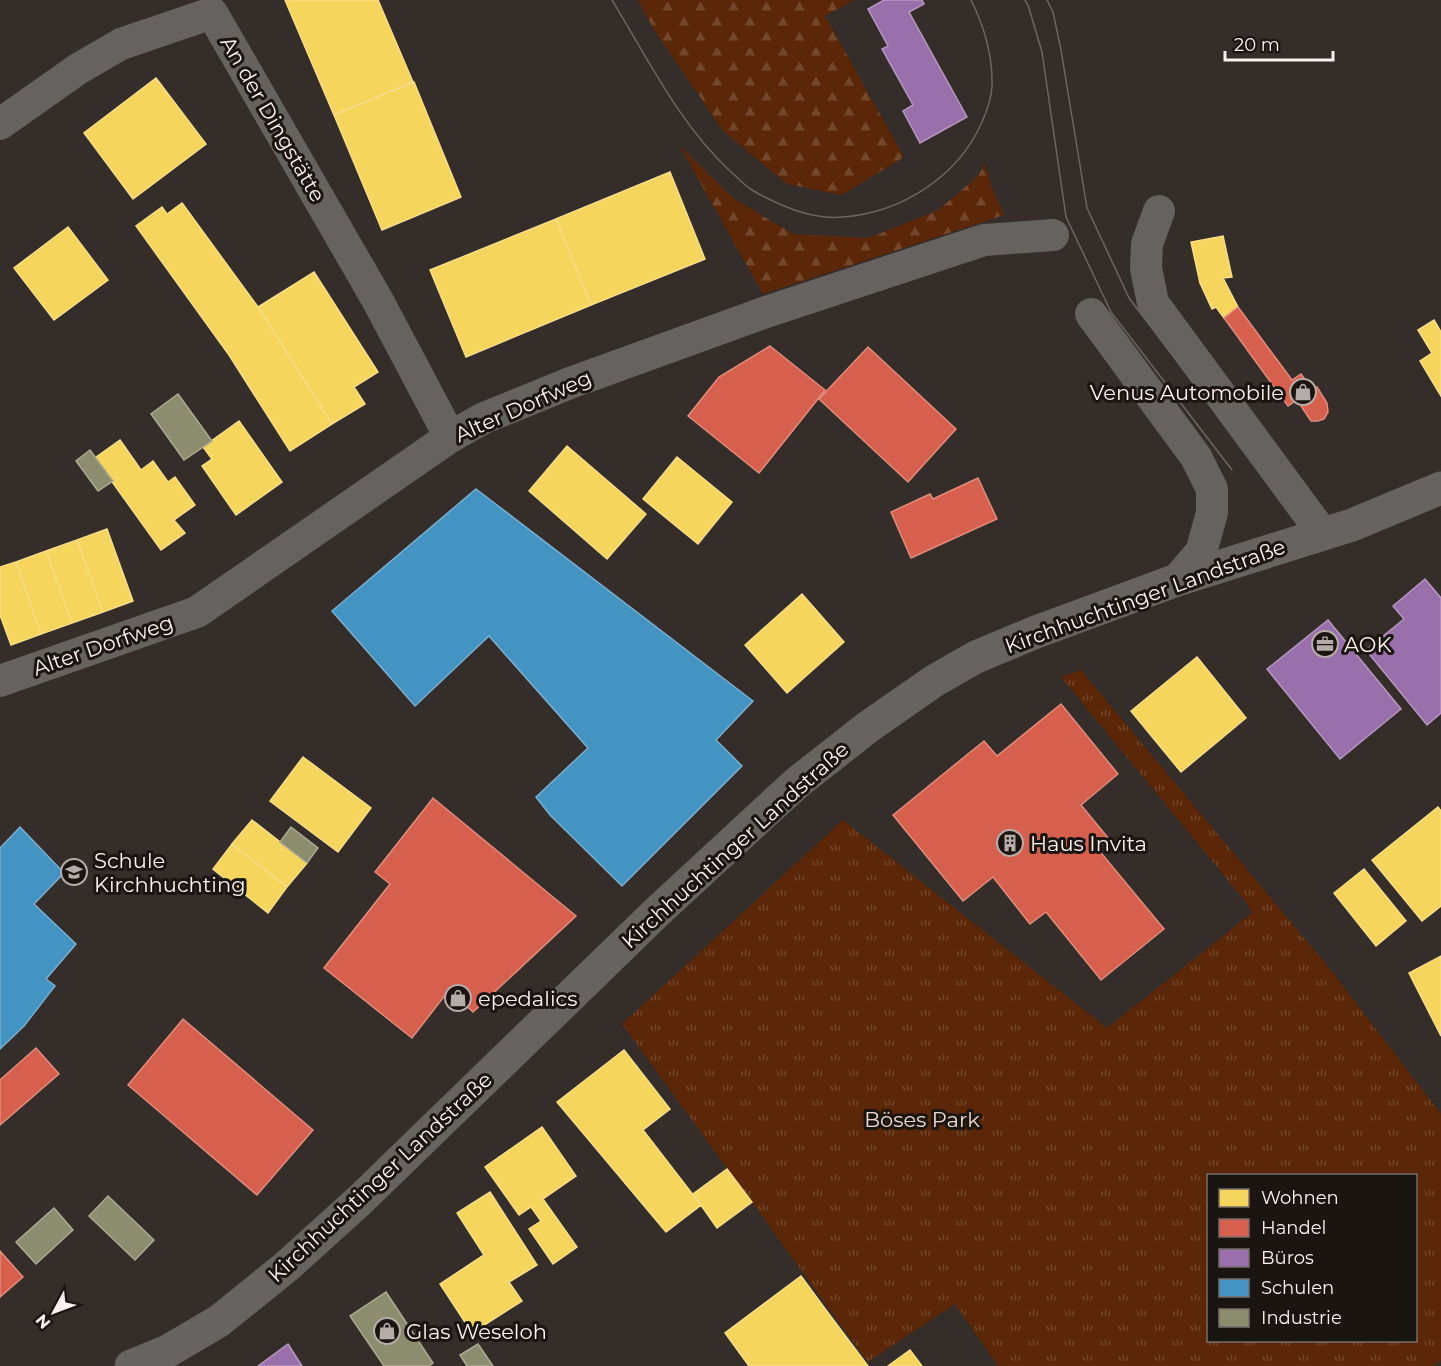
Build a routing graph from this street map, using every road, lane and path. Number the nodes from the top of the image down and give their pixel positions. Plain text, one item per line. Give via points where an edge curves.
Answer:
1 (0, 124) edge
2 (1159, 211) dead end
3 (1053, 235) dead end
4 (1090, 314) dead end
5 (450, 437) junction
6 (1441, 488) edge
7 (1323, 534) junction
8 (1177, 580) junction
9 (0, 681) edge
10 (131, 1366) edge

1 - 5 street, An der Dingstätte via 121,44 212,13 378,301
2 - 7 street via 1147,244 1146,268 1153,303
3 - 5 street, Alter Dorfweg via 984,240 766,312 570,383 484,418
4 - 8 street via 1196,457 1212,489 1212,513 1201,552
5 - 9 street, Alter Dorfweg via 197,612
6 - 7 main road, Kirchhuchtinger Landstraße
7 - 8 main road, Kirchhuchtinger Landstraße
8 - 10 main road, Kirchhuchtinger Landstraße via 976,657 868,727 798,782 699,872 360,1200 286,1266 219,1321 168,1351

